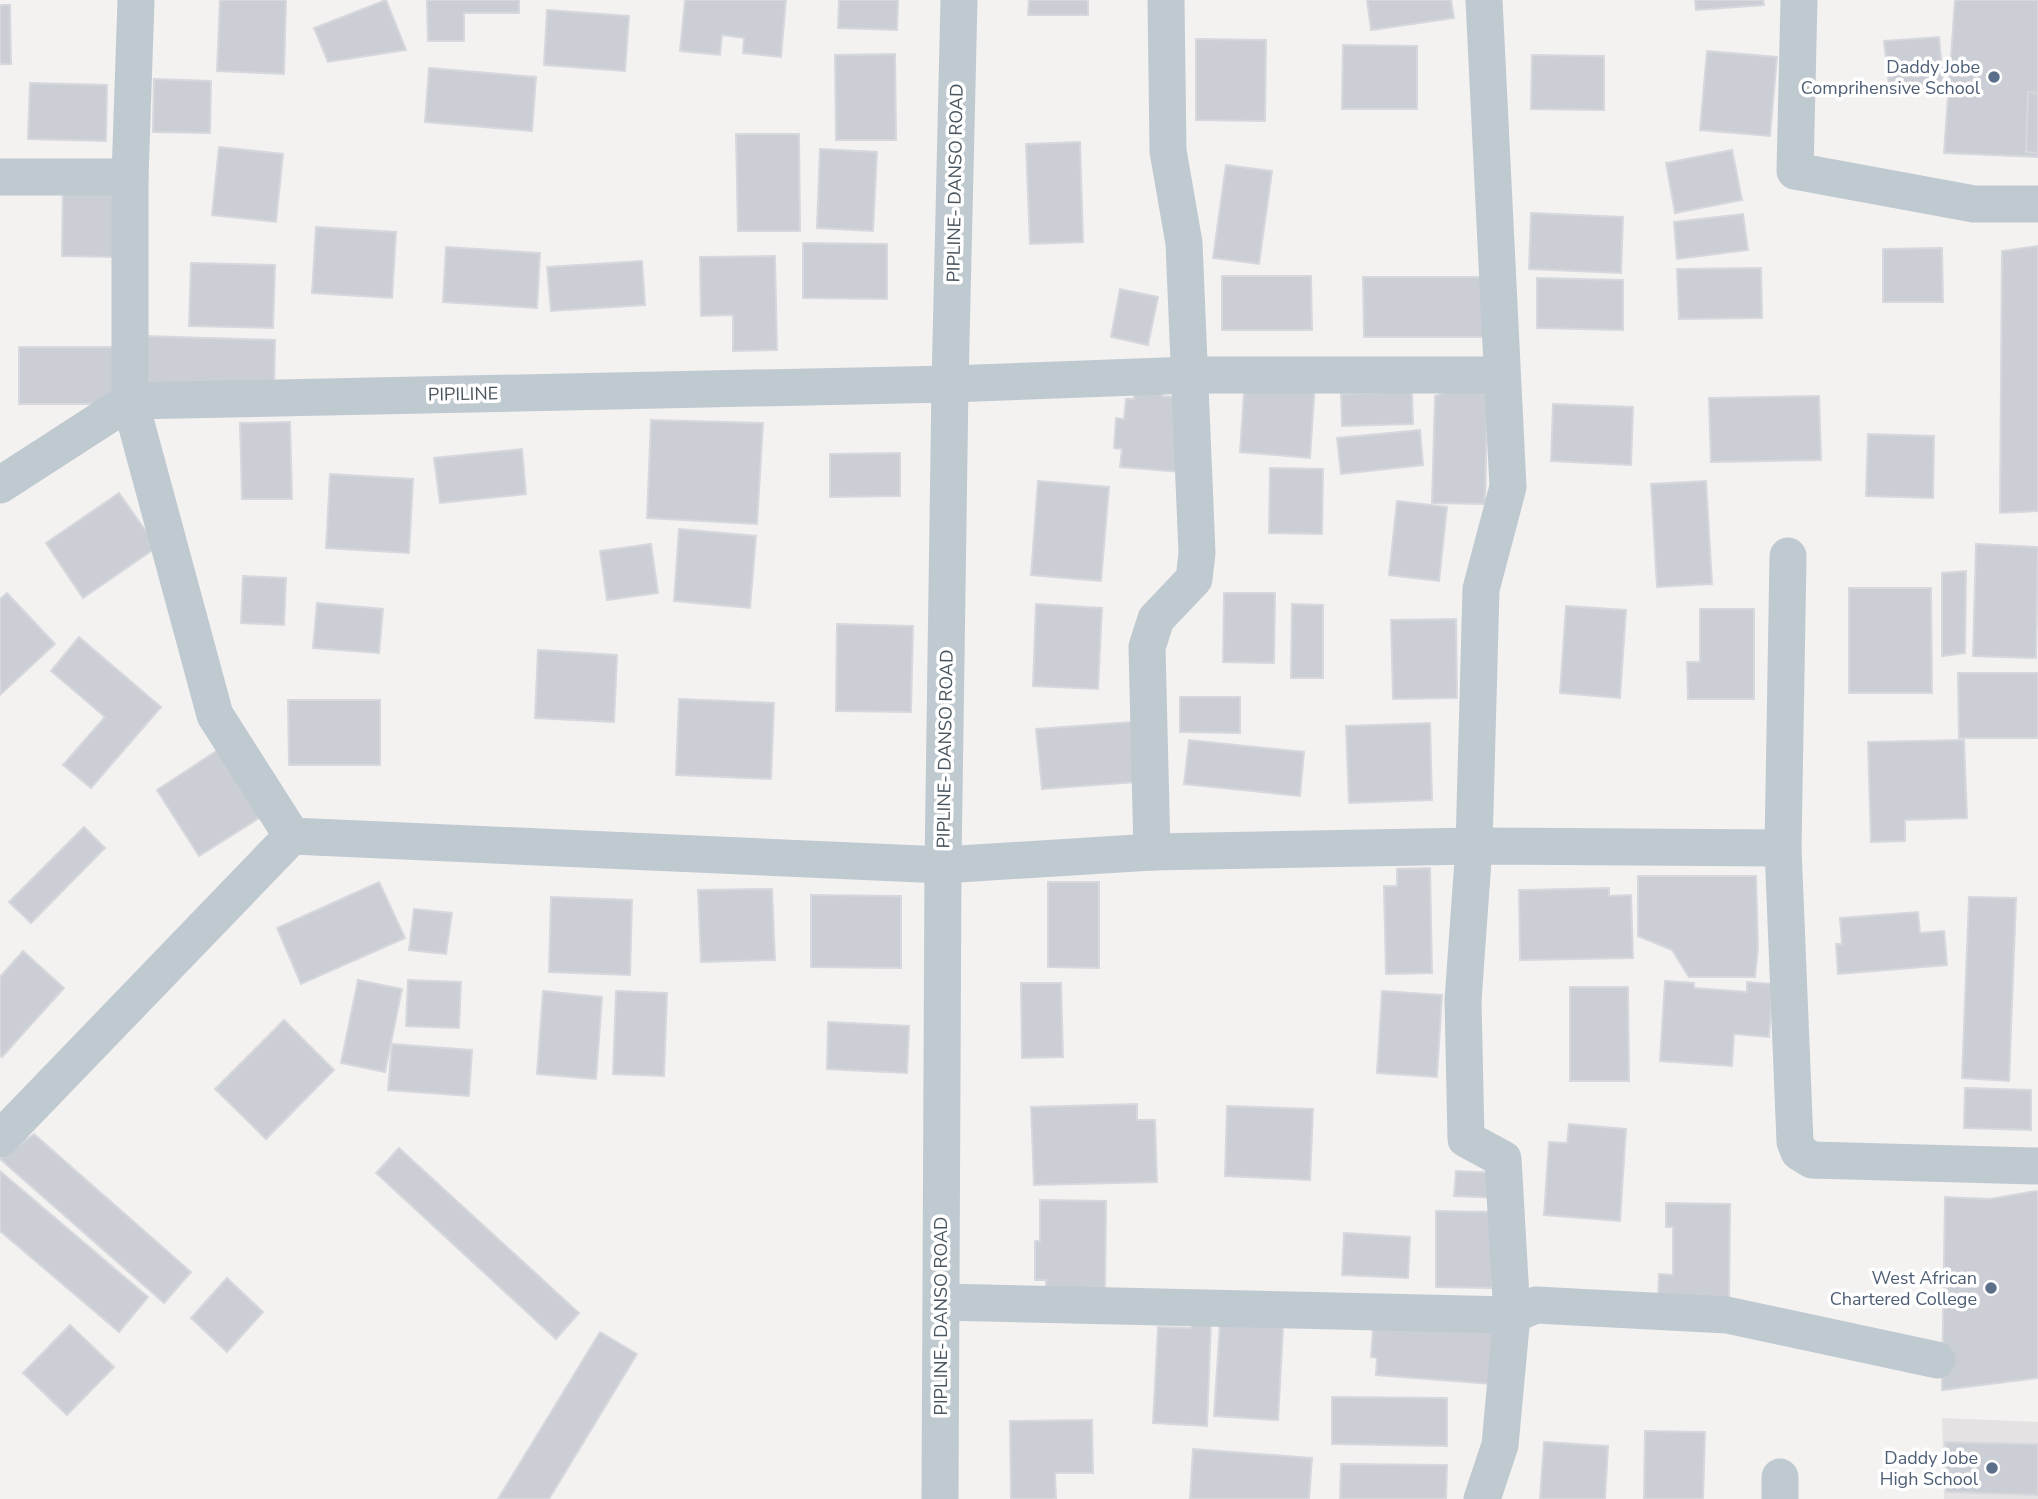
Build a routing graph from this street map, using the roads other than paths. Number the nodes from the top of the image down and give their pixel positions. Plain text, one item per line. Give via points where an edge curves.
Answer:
1 (136, 0) edge
2 (959, 0) edge
3 (1166, 0) edge
4 (1484, 0) edge
5 (1799, 0) edge
6 (0, 177) edge
7 (130, 177) junction
8 (2038, 204) edge
9 (1190, 376) junction
10 (1502, 376) junction
11 (950, 384) junction
12 (130, 401) junction
13 (0, 485) edge
14 (1788, 556) dead end
15 (292, 836) junction
16 (1474, 846) junction
17 (1783, 848) junction
18 (1152, 852) junction
19 (943, 864) junction
20 (0, 1139) edge
21 (2038, 1166) edge
22 (942, 1302) junction
23 (1512, 1315) junction
24 (1937, 1360) dead end
25 (940, 1499) edge
26 (1482, 1499) edge

1 - 7 street
2 - 11 street, PIPLINE- DANSO ROAD
3 - 9 street via 1168,151 1184,243
4 - 10 street
5 - 8 street via 1795,171 1974,204
6 - 7 street
7 - 12 street
9 - 10 street, PIPILINE
9 - 11 street, PIPILINE
9 - 18 street via 1197,553 1194,579 1156,619 1147,646
10 - 16 street via 1508,487 1481,589
11 - 12 street, PIPILINE
11 - 19 street, PIPLINE- DANSO ROAD
12 - 13 street
12 - 15 street via 215,715
14 - 17 street
15 - 19 street
15 - 20 street
16 - 17 street
16 - 18 street
16 - 23 street via 1463,1000 1466,1139 1503,1159
17 - 21 street via 1799,1152 1812,1160
18 - 19 street
19 - 22 street, PIPLINE- DANSO ROAD
22 - 23 street
22 - 25 street, PIPLINE- DANSO ROAD
23 - 24 street via 1536,1305 1727,1315
23 - 26 street via 1500,1445

